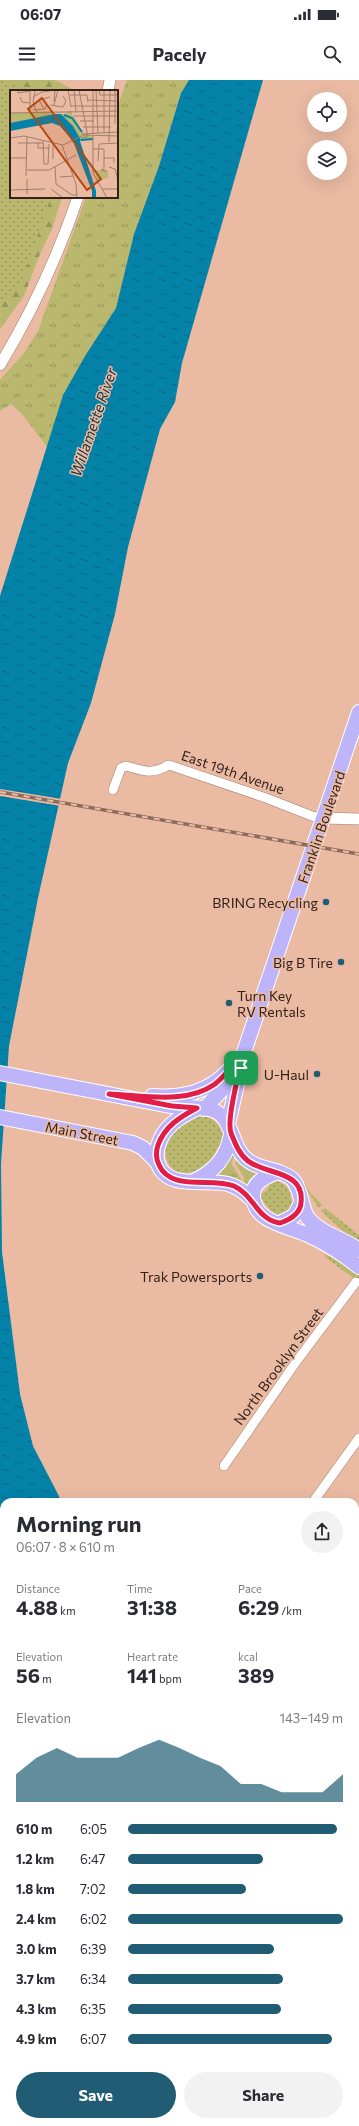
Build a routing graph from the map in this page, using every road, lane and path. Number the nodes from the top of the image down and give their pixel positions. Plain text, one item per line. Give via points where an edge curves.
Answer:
1 (110, 80) edge
2 (108, 90) edge
3 (78, 198) edge
4 (0, 365) edge
5 (359, 712) edge
6 (113, 790) dead end
7 (323, 818) junction
8 (359, 820) edge
9 (242, 1055) junction
10 (0, 1073) edge
11 (109, 1094) junction
12 (201, 1108) junction
13 (0, 1117) edge
14 (230, 1129) junction
15 (158, 1163) junction
16 (275, 1173) junction
17 (193, 1182) junction
18 (254, 1202) junction
19 (301, 1203) junction
20 (280, 1223) junction
21 (359, 1250) edge
22 (359, 1266) edge
23 (356, 1282) dead end
24 (359, 1438) edge
25 (224, 1466) dead end
26 (316, 1498) edge

1 - 2 street
3 - 4 street via 43,285
5 - 7 main road, Franklin Boulevard
6 - 7 street, East 19th Avenue via 121,768 126,766 148,772 169,766
7 - 8 street, East 19th Avenue
7 - 9 main road, Franklin Boulevard
9 - 11 main road via 219,1081 197,1092 165,1096
9 - 12 main road, Franklin Boulevard via 224,1088
9 - 14 main road, Franklin Boulevard
10 - 11 main road
11 - 12 main road via 172,1106
12 - 14 main road via 221,1115
12 - 15 main road, Franklin Boulevard via 176,1120 164,1132 157,1148
13 - 15 main road, Main Street via 142,1147
14 - 16 main road via 236,1147 248,1161
14 - 17 main road, Franklin Boulevard via 227,1148 220,1162 208,1174
15 - 17 main road via 163,1172 171,1178
16 - 18 main road via 256,1184 253,1192
16 - 19 main road via 294,1181
17 - 18 main road via 229,1184
18 - 20 main road via 264,1217
19 - 20 main road via 294,1216
19 - 21 main road via 306,1215 316,1226
20 - 22 main road via 312,1237
23 - 25 street, North Brooklyn Street via 296,1362
24 - 26 street

